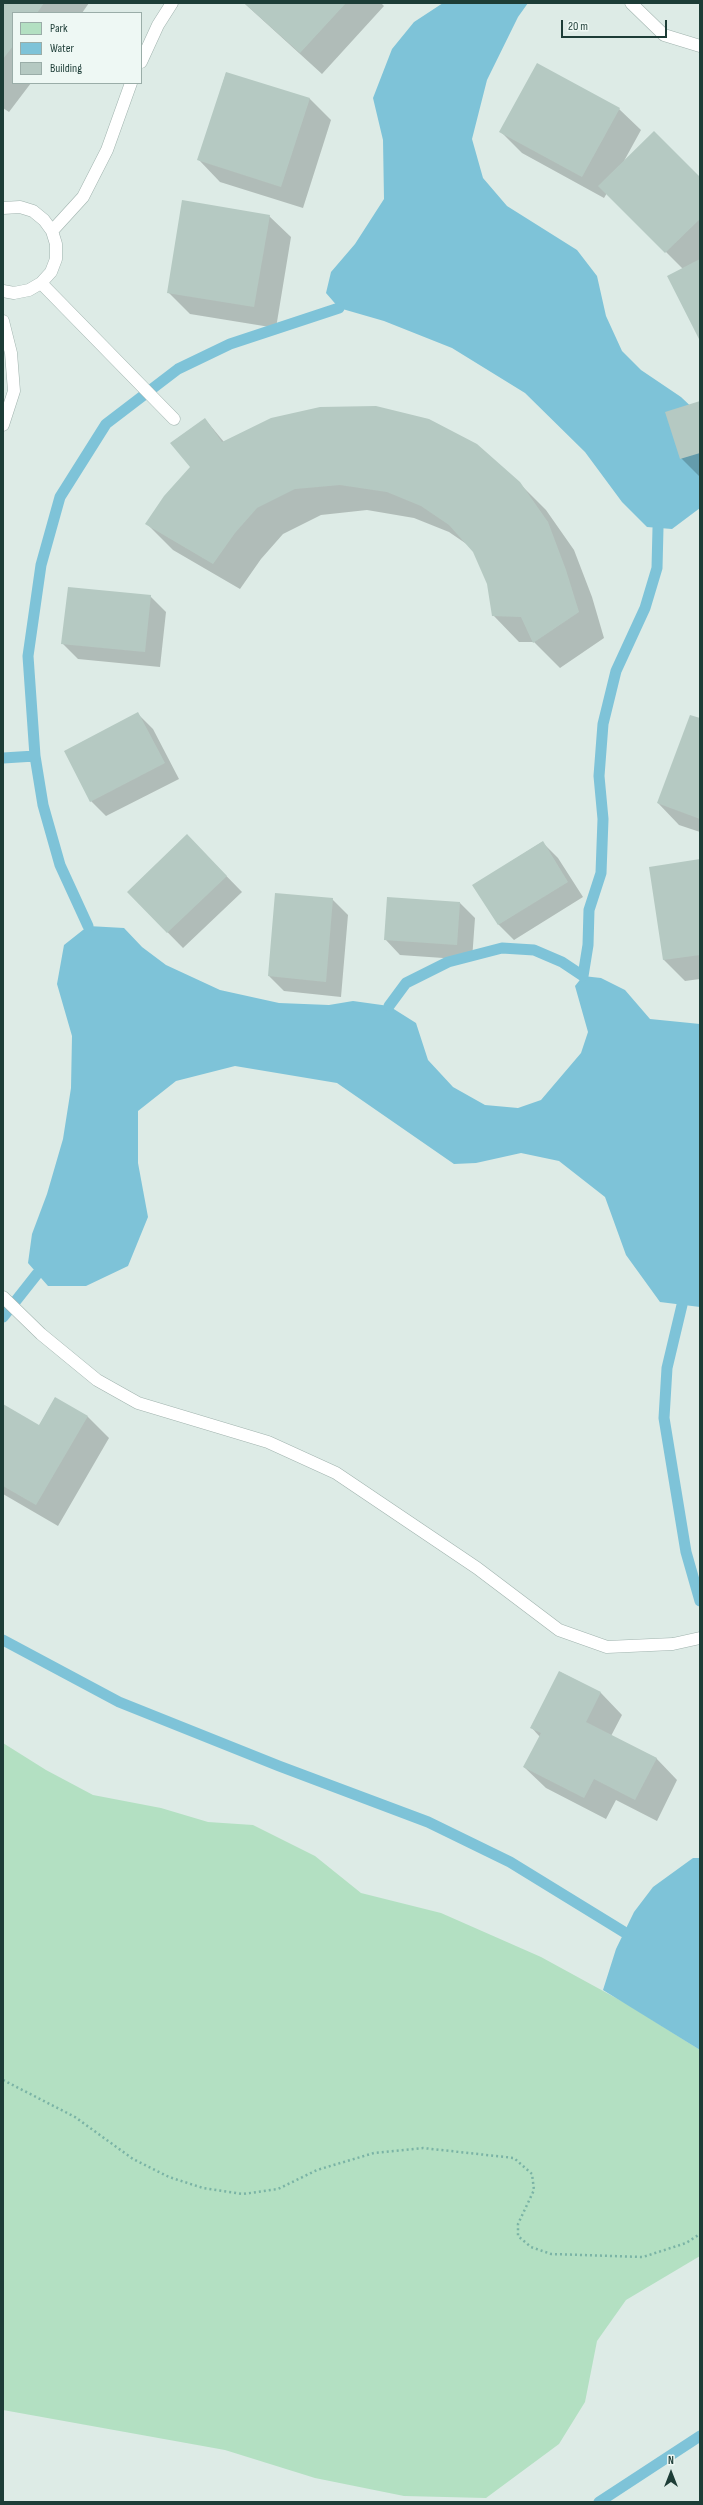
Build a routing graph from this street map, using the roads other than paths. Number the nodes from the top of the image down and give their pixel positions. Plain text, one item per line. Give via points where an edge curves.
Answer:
1 (172, 3) edge
2 (631, 3) edge
3 (700, 46) edge
4 (142, 60) edge
5 (131, 84) edge
6 (3, 208) edge
7 (52, 231) junction
8 (41, 283) junction
9 (3, 291) edge
10 (3, 321) edge
11 (174, 419) dead end
12 (3, 425) edge
13 (3, 1297) edge
14 (700, 1638) edge

1 - 4 lane via 158,25
2 - 3 lane via 664,34
5 - 7 lane via 107,150 83,197
6 - 7 lane via 20,207 33,212 44,220
7 - 8 lane via 56,244 56,258 51,272
8 - 9 lane via 29,290 14,293
8 - 11 lane
10 - 12 lane via 11,353 14,391
13 - 14 lane via 97,1380 138,1403 268,1442 336,1473 477,1568 559,1630 607,1647 673,1644

